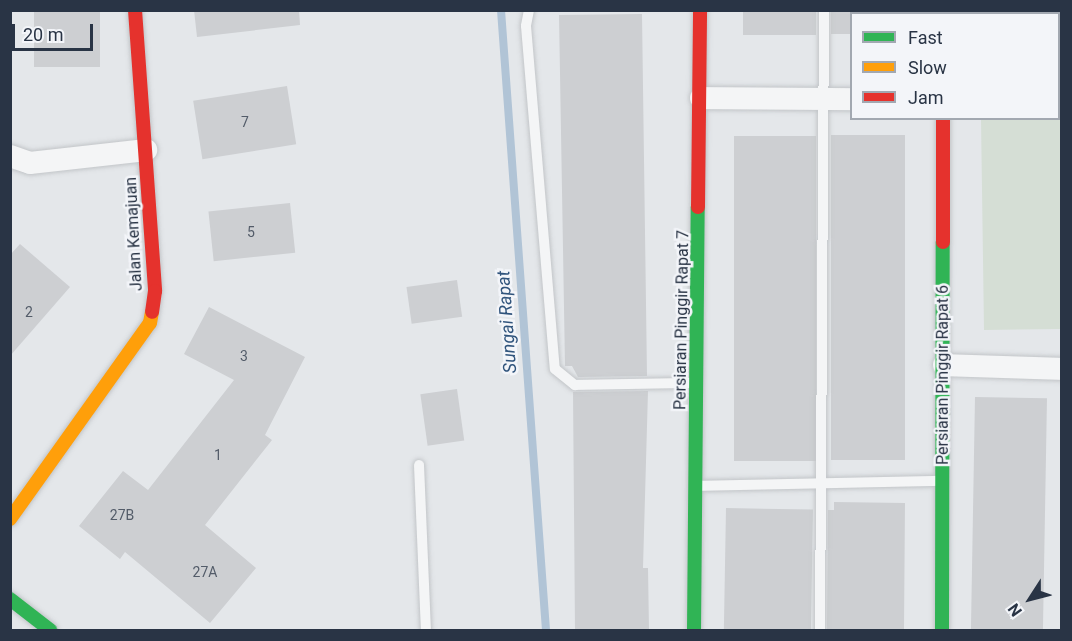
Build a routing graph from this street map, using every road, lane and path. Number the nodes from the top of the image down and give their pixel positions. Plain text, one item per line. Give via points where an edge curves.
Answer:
1 (135, 10) edge
2 (529, 10) edge
3 (700, 10) edge
4 (824, 10) edge
5 (701, 98) junction
6 (824, 99) junction
7 (850, 99) edge
8 (943, 120) edge
9 (146, 150) junction
10 (10, 156) edge
11 (944, 365) junction
12 (1062, 369) edge
13 (698, 383) junction
14 (419, 465) dead end
15 (943, 481) junction
16 (821, 484) junction
17 (696, 486) junction
18 (10, 519) edge
19 (10, 599) edge
20 (50, 630) edge
21 (426, 630) edge
22 (694, 630) edge
23 (820, 630) edge
24 (942, 630) edge

1 - 9 street, Jalan Kemajuan
2 - 13 lane via 525,26 555,369 574,386
3 - 5 street, Persiaran Pinggir Rapat 7
4 - 6 lane
5 - 6 street
5 - 13 street, Persiaran Pinggir Rapat 7
6 - 7 street
6 - 16 lane
8 - 11 street, Persiaran Pinggir Rapat 6
9 - 10 street via 30,163
9 - 18 street, Jalan Kemajuan via 155,291 150,322
11 - 12 street
11 - 15 street, Persiaran Pinggir Rapat 6
13 - 17 street, Persiaran Pinggir Rapat 7
14 - 21 lane
15 - 16 lane
15 - 24 street, Persiaran Pinggir Rapat 6
16 - 17 lane
16 - 23 lane
17 - 22 street, Persiaran Pinggir Rapat 7
19 - 20 street

